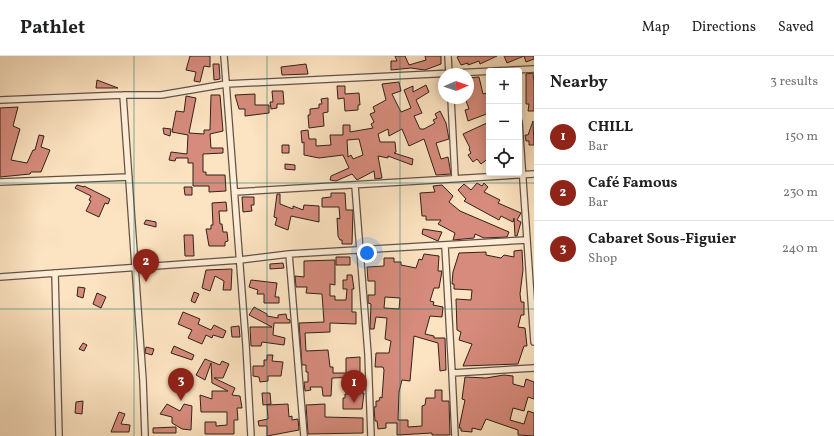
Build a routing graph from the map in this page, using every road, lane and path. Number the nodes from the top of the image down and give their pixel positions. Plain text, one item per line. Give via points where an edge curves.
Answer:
1 (224, 56) edge
2 (448, 56) edge
3 (449, 68) edge
4 (534, 68) edge
5 (522, 70) edge
6 (474, 72) edge
7 (486, 72) edge
8 (438, 74) edge
9 (226, 84) junction
10 (123, 95) junction
11 (0, 100) edge
12 (451, 104) edge
13 (520, 140) edge
14 (523, 174) junction
15 (534, 174) edge
16 (129, 177) junction
17 (454, 178) junction
18 (0, 182) edge
19 (355, 186) junction
20 (235, 192) junction
21 (527, 240) junction
22 (444, 246) junction
23 (360, 250) junction
24 (289, 254) junction
25 (240, 260) junction
26 (136, 267) junction
27 (55, 273) junction
28 (0, 276) edge
29 (534, 342) edge
30 (534, 368) edge
31 (452, 373) junction
32 (59, 436) edge
33 (145, 436) edge
34 (251, 436) edge
35 (304, 436) edge
36 (371, 436) edge
37 (455, 436) edge

1 - 9 street
2 - 3 street
4 - 5 street
6 - 7 street
8 - 9 street
9 - 10 street via 161,95
9 - 20 street
10 - 11 street
10 - 16 street
12 - 17 street
13 - 14 street
14 - 15 street
14 - 17 street
14 - 21 street
16 - 18 street
16 - 26 street
17 - 19 street
19 - 20 street
19 - 23 street
20 - 25 street
21 - 22 street
21 - 29 street
22 - 23 street
22 - 31 street
23 - 24 street
23 - 36 street
24 - 25 street
24 - 35 street
25 - 26 street
25 - 34 street
26 - 27 street
26 - 33 street
27 - 28 street
27 - 32 street
30 - 31 street
31 - 37 street

